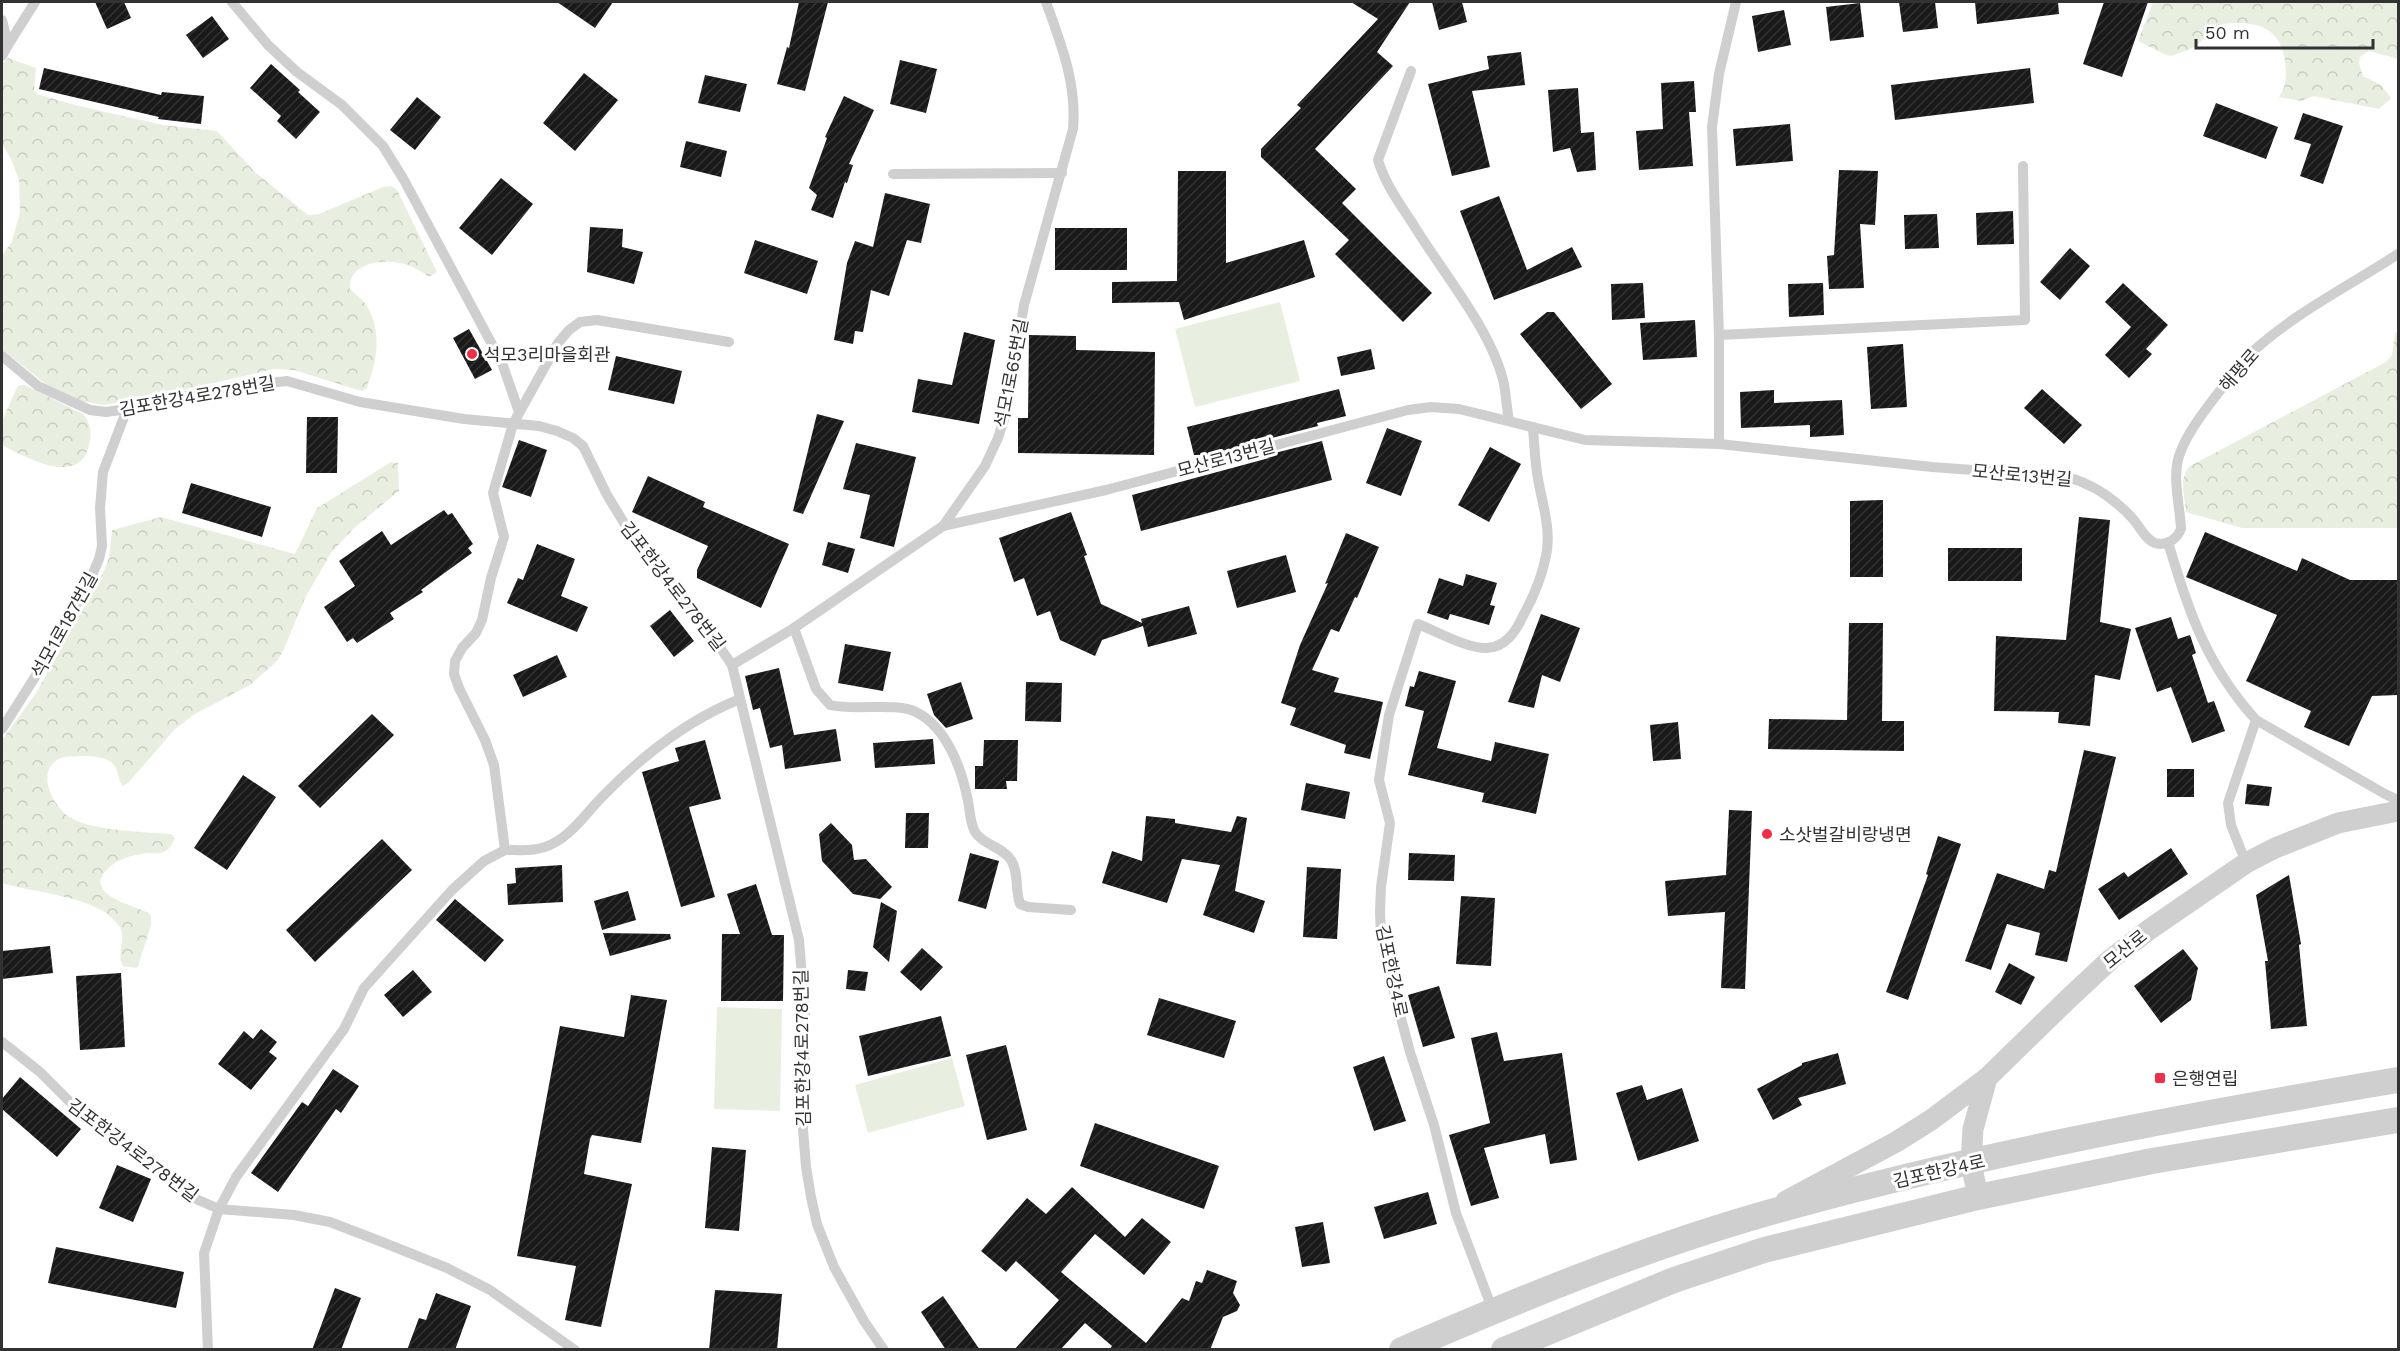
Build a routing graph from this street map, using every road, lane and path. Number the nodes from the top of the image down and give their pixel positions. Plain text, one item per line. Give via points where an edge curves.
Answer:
1 (35, 2) edge
2 (232, 2) edge
3 (1046, 2) edge
4 (1736, 2) edge
5 (2, 20) edge
6 (8, 45) junction
7 (2, 56) edge
8 (1411, 71) dead end
9 (2023, 166) dead end
10 (893, 174) dead end
11 (1062, 174) junction
12 (2398, 254) edge
13 (1719, 335) junction
14 (729, 342) dead end
15 (2, 356) edge
16 (127, 409) junction
17 (519, 412) junction
18 (1509, 421) junction
19 (513, 424) junction
20 (1533, 427) junction
21 (1719, 444) junction
22 (943, 526) junction
23 (2168, 542) junction
24 (794, 628) junction
25 (732, 665) junction
26 (740, 699) junction
27 (2256, 720) junction
28 (2, 729) edge
29 (2398, 800) edge
30 (2398, 811) edge
31 (505, 849) junction
32 (2246, 863) junction
33 (1071, 910) dead end
34 (2, 1042) edge
35 (1987, 1078) junction
36 (2398, 1080) edge
37 (2398, 1120) edge
38 (1971, 1163) junction
39 (1978, 1197) junction
40 (219, 1209) junction
41 (1755, 1217) junction
42 (1493, 1311) junction
43 (208, 1350) edge
44 (575, 1350) edge
45 (884, 1350) edge
46 (1402, 1350) edge
47 (1504, 1350) edge

1 - 6 lane
2 - 17 lane via 268,45 342,105 383,146 502,363
3 - 11 lane, 석모1로65번길 via 1069,64 1074,101 1073,129
4 - 13 lane via 1719,74 1712,127
5 - 6 lane
6 - 7 lane
8 - 18 lane via 1378,160 1382,175 1470,311 1493,354 1504,383
9 - 13 lane via 2025,320
10 - 11 lane
11 - 22 lane, 석모1로65번길 via 1024,305 1014,373 998,438 985,466
12 - 23 lane, 해평로 via 2285,325 2236,370 2196,424 2179,456 2181,529
13 - 21 lane
14 - 17 lane via 597,320 580,322 558,343
15 - 16 lane, 김포한강4로278번길 via 38,386 70,402 106,412
16 - 19 lane, 김포한강4로278번길 via 230,387 287,381 360,402
16 - 28 lane, 석모1로187번길 via 104,472 99,559 40,669
17 - 19 lane
18 - 20 lane, 모산로13번길
18 - 22 lane, 모산로13번길 via 1459,409 1408,410 1106,490
19 - 25 lane, 김포한강4로278번길 via 557,431 583,446 629,531 696,612
19 - 31 lane via 493,493 504,537 482,620 458,654 454,674 494,765
20 - 21 lane, 모산로13번길 via 1585,440
20 - 42 lane, 김포한강4로 via 1547,555 1529,605 1504,642 1486,648 1418,624 1389,715 1379,780 1390,823 1381,887 1381,937 1386,962 1456,1213
21 - 23 lane, 모산로13번길 via 2067,477 2083,481 2111,499 2150,539
22 - 24 lane, 석모1로65번길
23 - 27 lane via 2200,637 2233,695
24 - 25 lane, 석모1로65번길
24 - 33 lane via 816,689 830,705 905,709 916,712 937,729 956,760 975,831 1009,856 1013,864 1020,904
25 - 26 lane, 김포한강4로278번길
26 - 31 lane via 697,718 630,770 566,836 535,850
26 - 45 lane, 김포한강4로278번길 via 799,940 805,1013 803,1130 813,1206 834,1267
27 - 29 lane
27 - 32 lane via 2228,803 2231,825
30 - 32 street, 모산로 via 2338,823
31 - 40 lane via 484,861 452,890 364,988 344,1029 258,1144
32 - 35 street, 모산로 via 2111,959
34 - 40 lane, 김포한강4로278번길 via 40,1072 88,1120 196,1199
35 - 38 street via 1973,1129
35 - 41 street, 모산로 via 1896,1142
36 - 38 street, 김포한강4로 via 2137,1127
37 - 39 street, 김포한강4로 via 2163,1159
38 - 39 street
38 - 41 street, 김포한강4로
39 - 47 street, 김포한강4로 via 1764,1250 1674,1280
40 - 43 lane via 204,1252
40 - 44 lane, 김포한강4로278번길 via 303,1216 382,1242 490,1290
41 - 42 street, 김포한강4로 via 1628,1258
42 - 46 street, 김포한강4로

